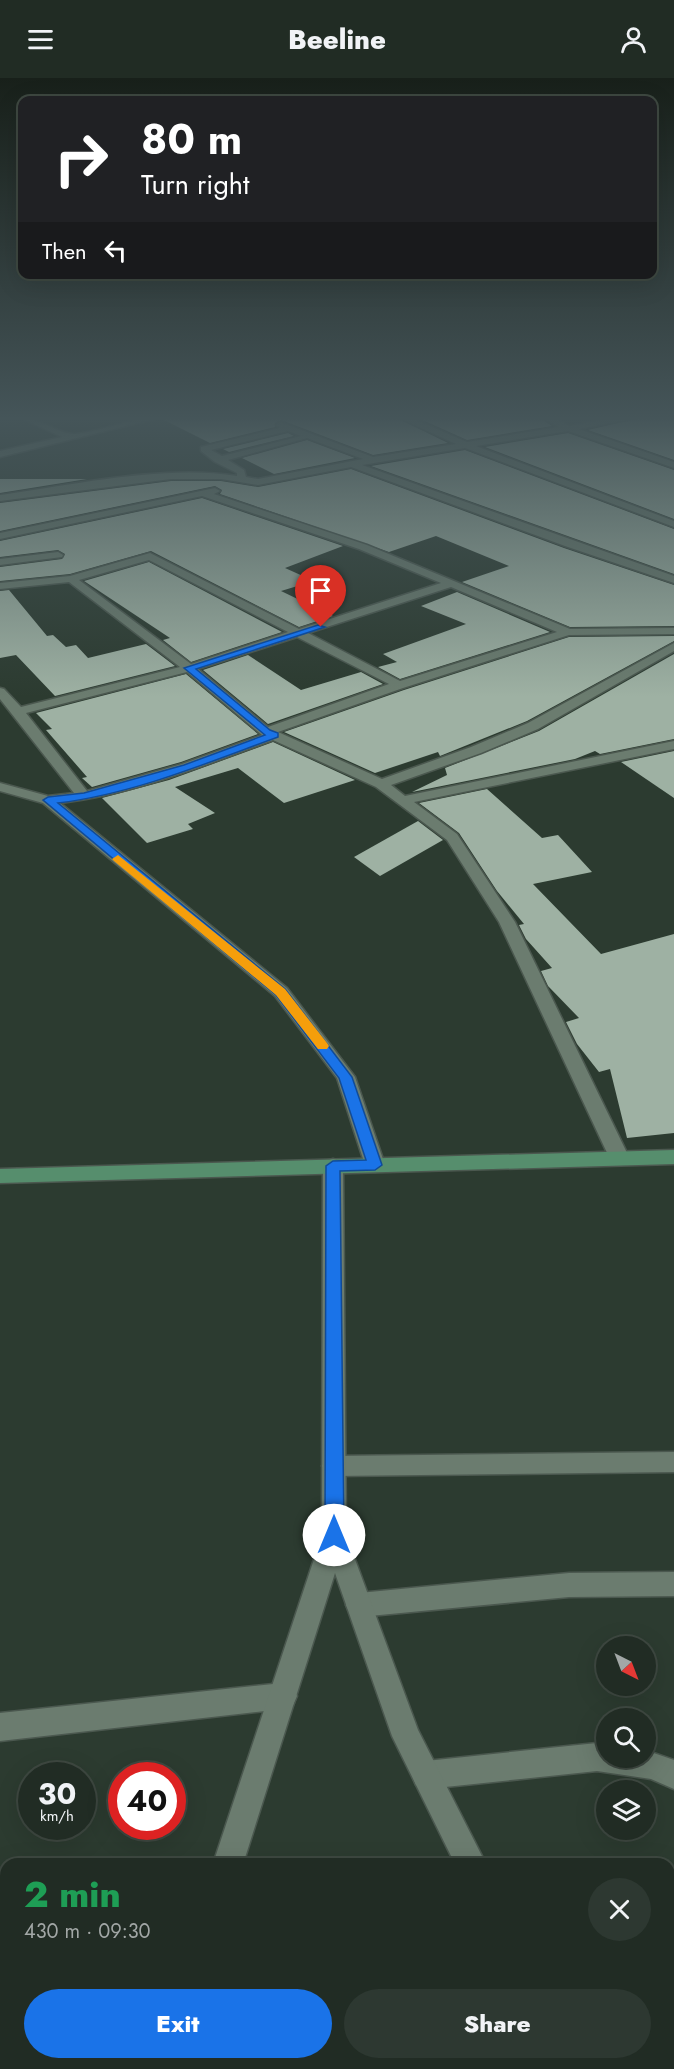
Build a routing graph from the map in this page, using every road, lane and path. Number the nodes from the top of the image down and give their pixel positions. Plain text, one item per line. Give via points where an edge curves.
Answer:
1 (122, 511) edge
2 (255, 511) edge
3 (478, 511) edge
4 (640, 511) edge
5 (674, 524) edge
6 (0, 536) edge
7 (58, 555) dead end
8 (0, 562) edge
9 (71, 579) junction
10 (674, 579) edge
11 (453, 583) junction
12 (0, 586) edge
13 (674, 631) edge
14 (568, 632) junction
15 (299, 634) junction
16 (674, 646) edge
17 (189, 668) junction
18 (399, 685) junction
19 (0, 693) edge
20 (18, 711) junction
21 (270, 733) junction
22 (674, 746) edge
23 (381, 784) junction
24 (0, 787) edge
25 (84, 796) junction
26 (48, 800) junction
27 (404, 800) junction
28 (619, 1157) junction
29 (674, 1157) edge
30 (375, 1165) junction
31 (333, 1166) junction
32 (0, 1176) edge
33 (674, 1462) edge
34 (334, 1466) junction
35 (334, 1535) junction
36 (674, 1584) edge
37 (360, 1605) junction
38 (283, 1696) junction
39 (0, 1727) edge
40 (426, 1775) junction
41 (674, 1775) edge
42 (231, 1858) edge
43 (468, 1858) edge

1 - 6 street
2 - 11 street via 363,547
3 - 10 street
4 - 5 street
7 - 8 street
9 - 12 street
9 - 15 street via 150,556
9 - 17 street
11 - 14 street
11 - 15 street
13 - 14 street
14 - 18 street
15 - 17 street
15 - 18 street
16 - 23 street via 533,726
17 - 20 street
17 - 21 street
18 - 21 street
19 - 20 street
20 - 25 street
21 - 23 street
21 - 25 street via 187,767
22 - 27 street
23 - 27 street
24 - 26 street
25 - 26 street
26 - 30 street via 281,992 345,1077
27 - 28 street via 452,837 507,922
28 - 29 main road
28 - 30 main road
30 - 31 main road
31 - 32 main road
31 - 34 street
33 - 34 street
34 - 35 street
35 - 37 street
35 - 38 street
36 - 37 street via 569,1585
37 - 40 street via 406,1736
38 - 39 street
38 - 42 street
40 - 41 street via 597,1757 652,1765
40 - 43 street

